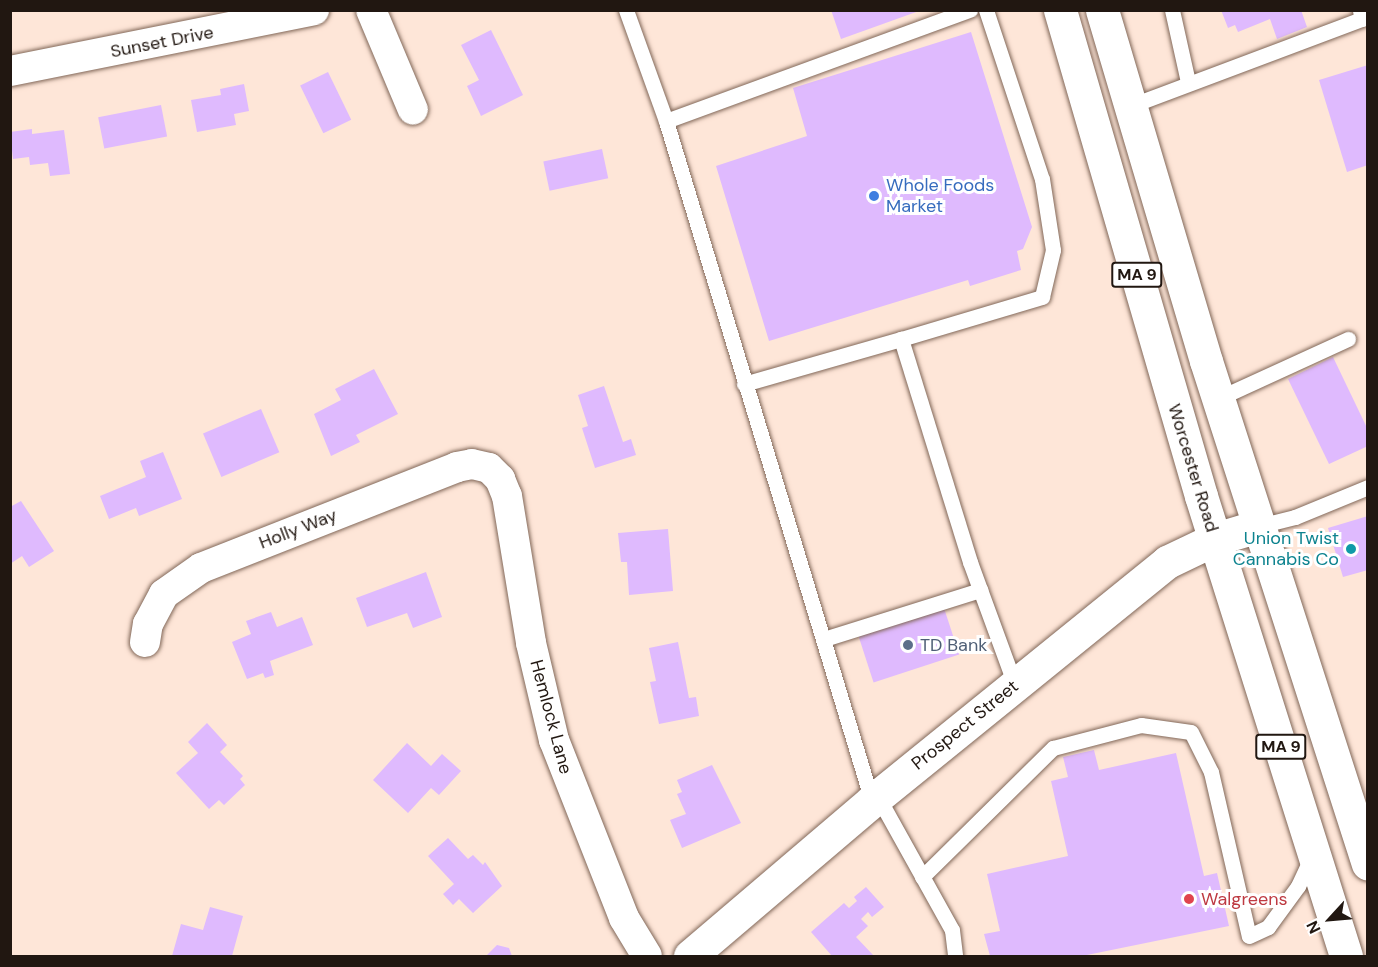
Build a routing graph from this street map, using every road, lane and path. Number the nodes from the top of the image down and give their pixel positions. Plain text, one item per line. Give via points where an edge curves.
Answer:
1 (314, 10) edge
2 (371, 10) edge
3 (626, 10) edge
4 (970, 10) edge
5 (986, 10) edge
6 (1060, 10) edge
7 (1102, 10) edge
8 (1172, 10) edge
9 (1360, 10) edge
10 (10, 71) edge
11 (1188, 82) junction
12 (1130, 106) junction
13 (413, 110) dead end
14 (666, 121) junction
15 (901, 339) junction
16 (1348, 339) dead end
17 (744, 384) junction
18 (1220, 398) junction
19 (489, 468) joint
20 (1368, 487) edge
21 (1259, 526) junction
22 (1215, 539) junction
23 (980, 590) junction
24 (824, 639) junction
25 (145, 642) dead end
26 (1015, 685) junction
27 (1347, 798) junction
28 (875, 799) junction
29 (1368, 828) edge
30 (1314, 852) junction
31 (1368, 864) edge
32 (922, 877) junction
33 (646, 957) edge
34 (690, 957) edge
35 (955, 957) edge
36 (1346, 957) edge

1 - 10 street, Sunset Drive
2 - 13 street
3 - 14 lane
4 - 14 lane
5 - 15 lane via 1042,179 1053,250 1042,297
6 - 22 main road, Worcester Road / MA 9
7 - 12 main road, MA 9
8 - 11 lane
9 - 11 lane via 1362,19
11 - 12 lane
12 - 18 main road, MA 9
14 - 17 lane
15 - 17 lane
15 - 23 lane
16 - 18 lane
17 - 24 lane
18 - 21 main road, MA 9
19 - 25 street, Holly Way via 472,464 457,467 201,568 164,594 148,624
19 - 33 street, Hemlock Lane via 500,479 507,496 531,643 554,740 624,918
20 - 21 lane via 1295,517
21 - 22 main road, Prospect Street
21 - 27 main road, MA 9
22 - 26 main road, Prospect Street via 1167,562
22 - 30 main road, Worcester Road / MA 9
23 - 24 lane
23 - 26 lane
24 - 28 lane
26 - 28 main road, Prospect Street
27 - 29 main road
27 - 31 main road, MA 9
28 - 32 lane
28 - 34 main road, Prospect Street
30 - 32 lane via 1298,886 1268,927 1249,936 1211,772 1191,732 1141,725 1053,748
30 - 36 main road, Worcester Road / MA 9
32 - 35 lane via 952,930

